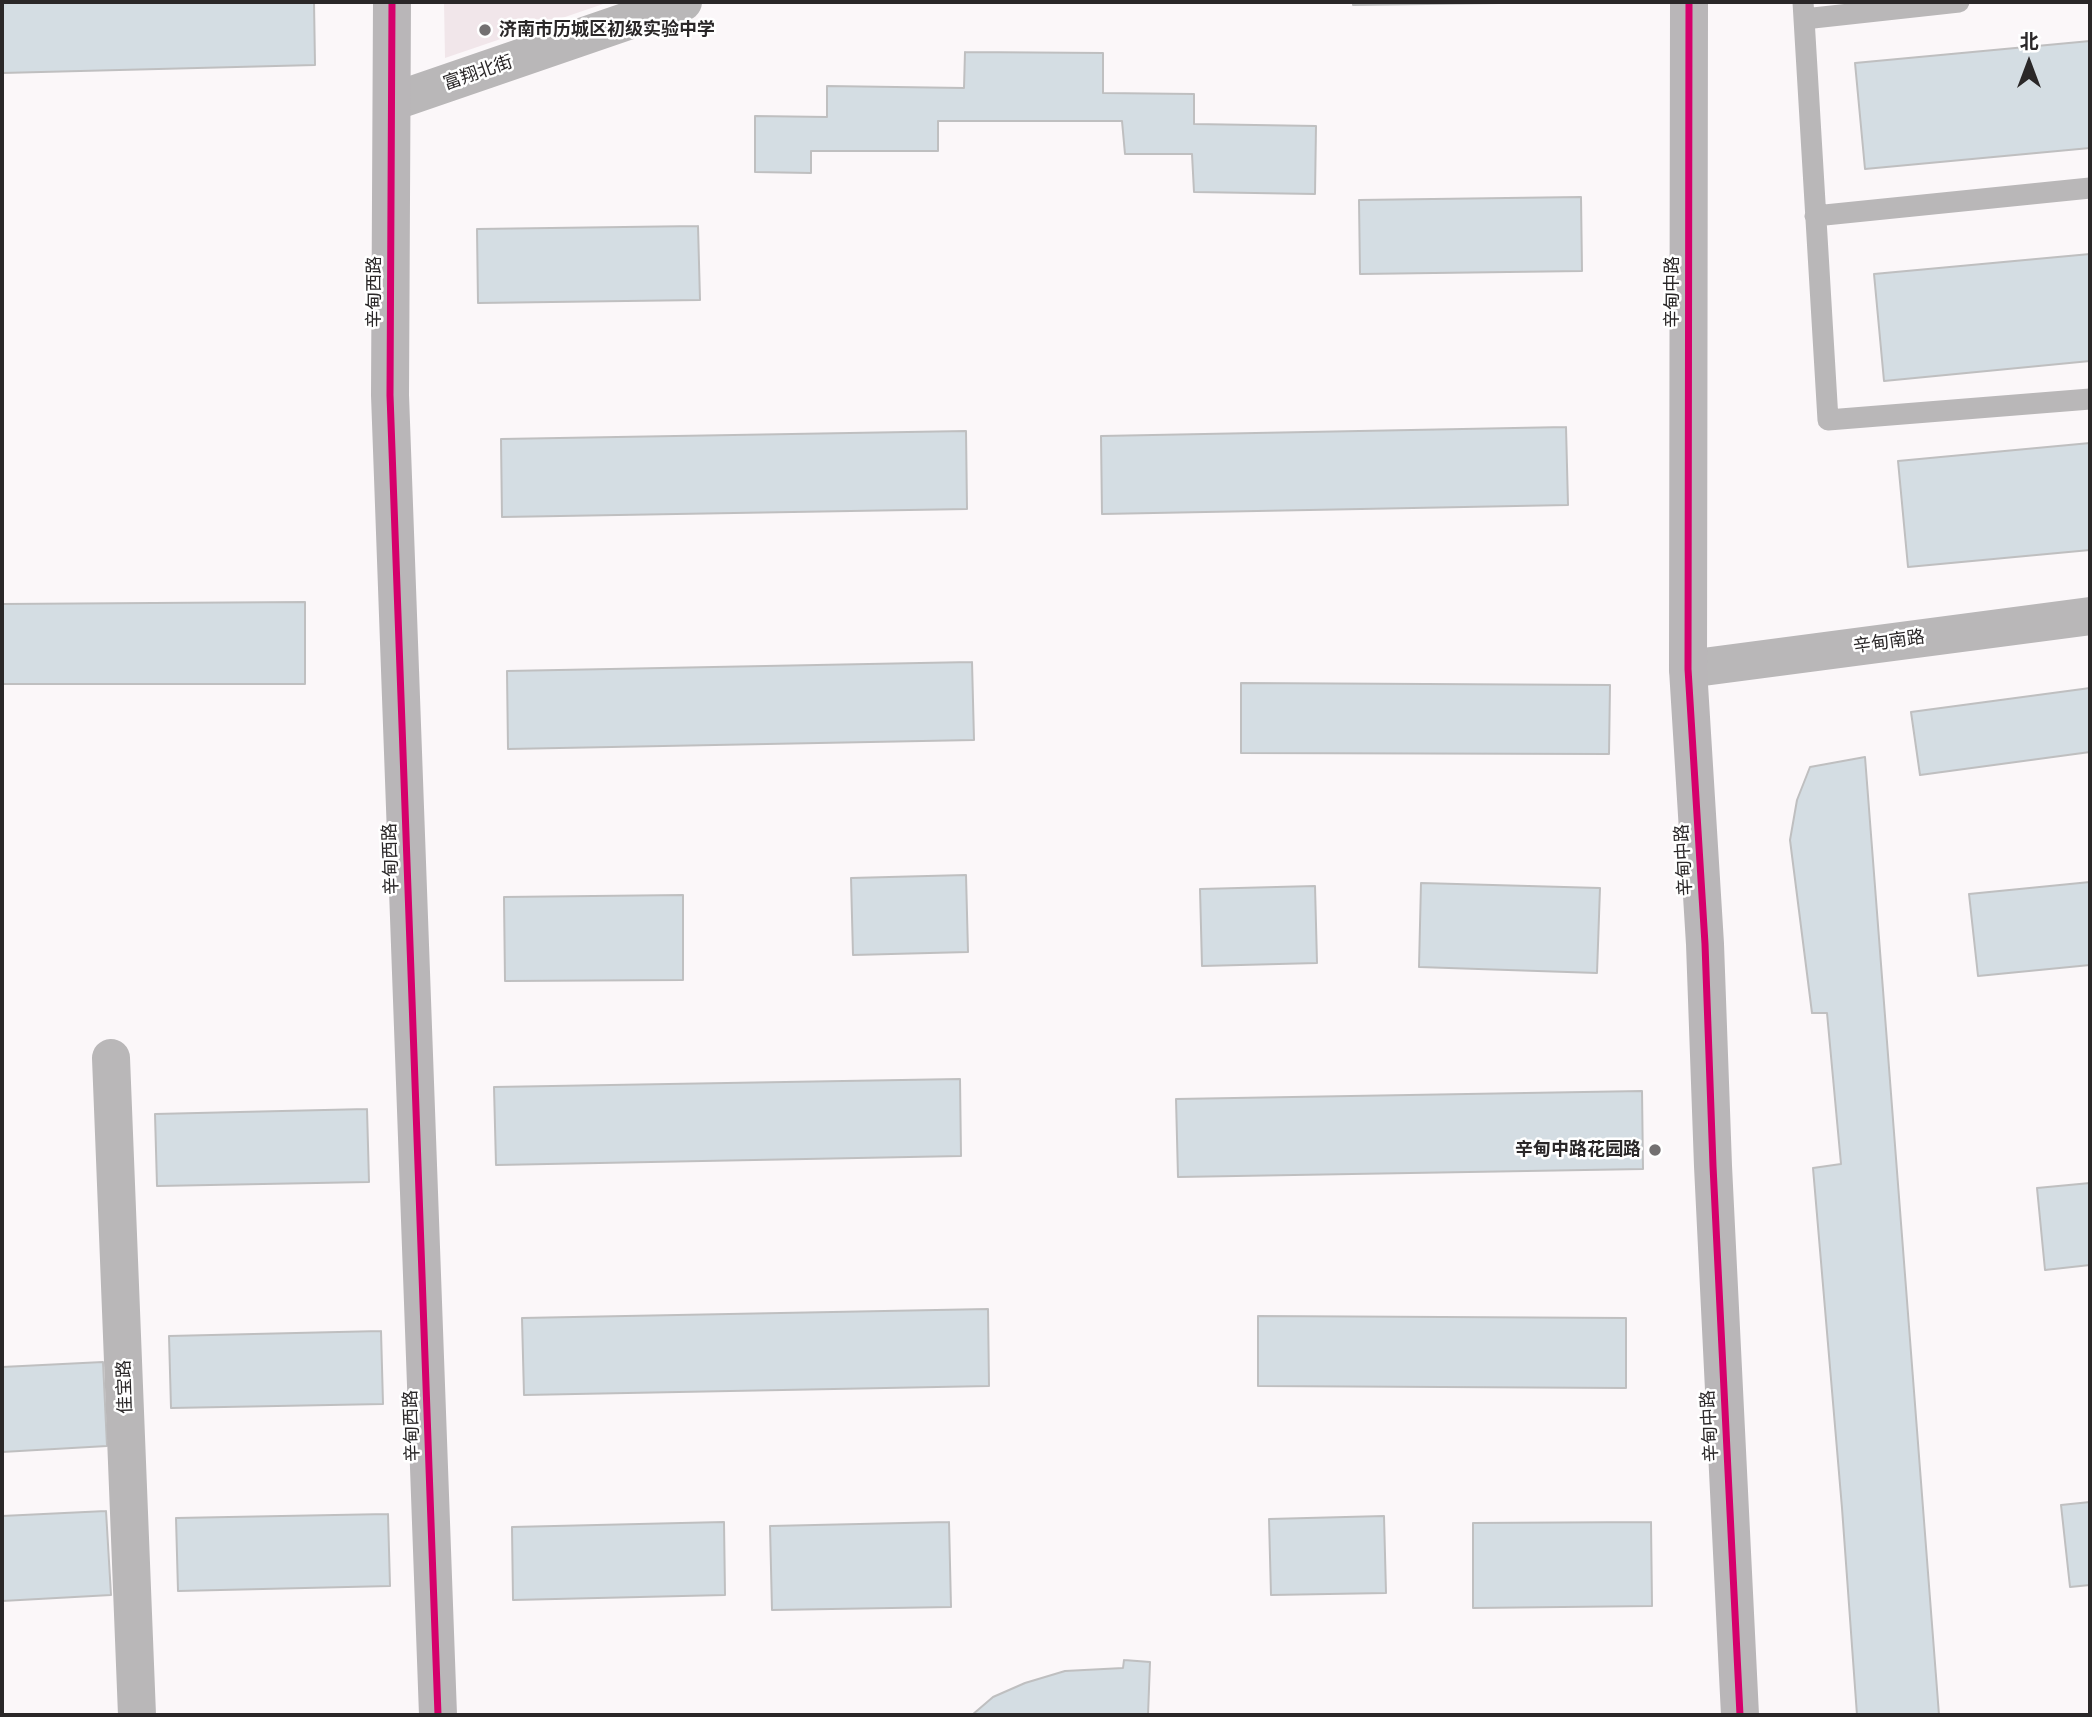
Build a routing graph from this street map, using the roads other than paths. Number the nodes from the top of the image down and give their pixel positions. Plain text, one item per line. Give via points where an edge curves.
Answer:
1 (392, 2) edge
2 (683, 2) edge
3 (1689, 2) edge
4 (1959, 2) edge
5 (1803, 10) edge
6 (392, 102) junction
7 (2090, 188) edge
8 (1815, 216) junction
9 (2090, 399) edge
10 (2090, 616) edge
11 (1688, 669) junction
12 (111, 1058) dead end
13 (137, 1715) edge
14 (438, 1715) edge
15 (1740, 1715) edge

1 - 6 street, 辛甸西路
2 - 6 street, 富翔北街
3 - 11 street, 辛甸中路
4 - 5 lane
5 - 8 lane
6 - 14 street, 辛甸西路 via 390,395
7 - 8 lane
8 - 9 lane via 1828,420
10 - 11 street, 辛甸南路
11 - 15 street, 辛甸中路
12 - 13 street, 佳宝路

